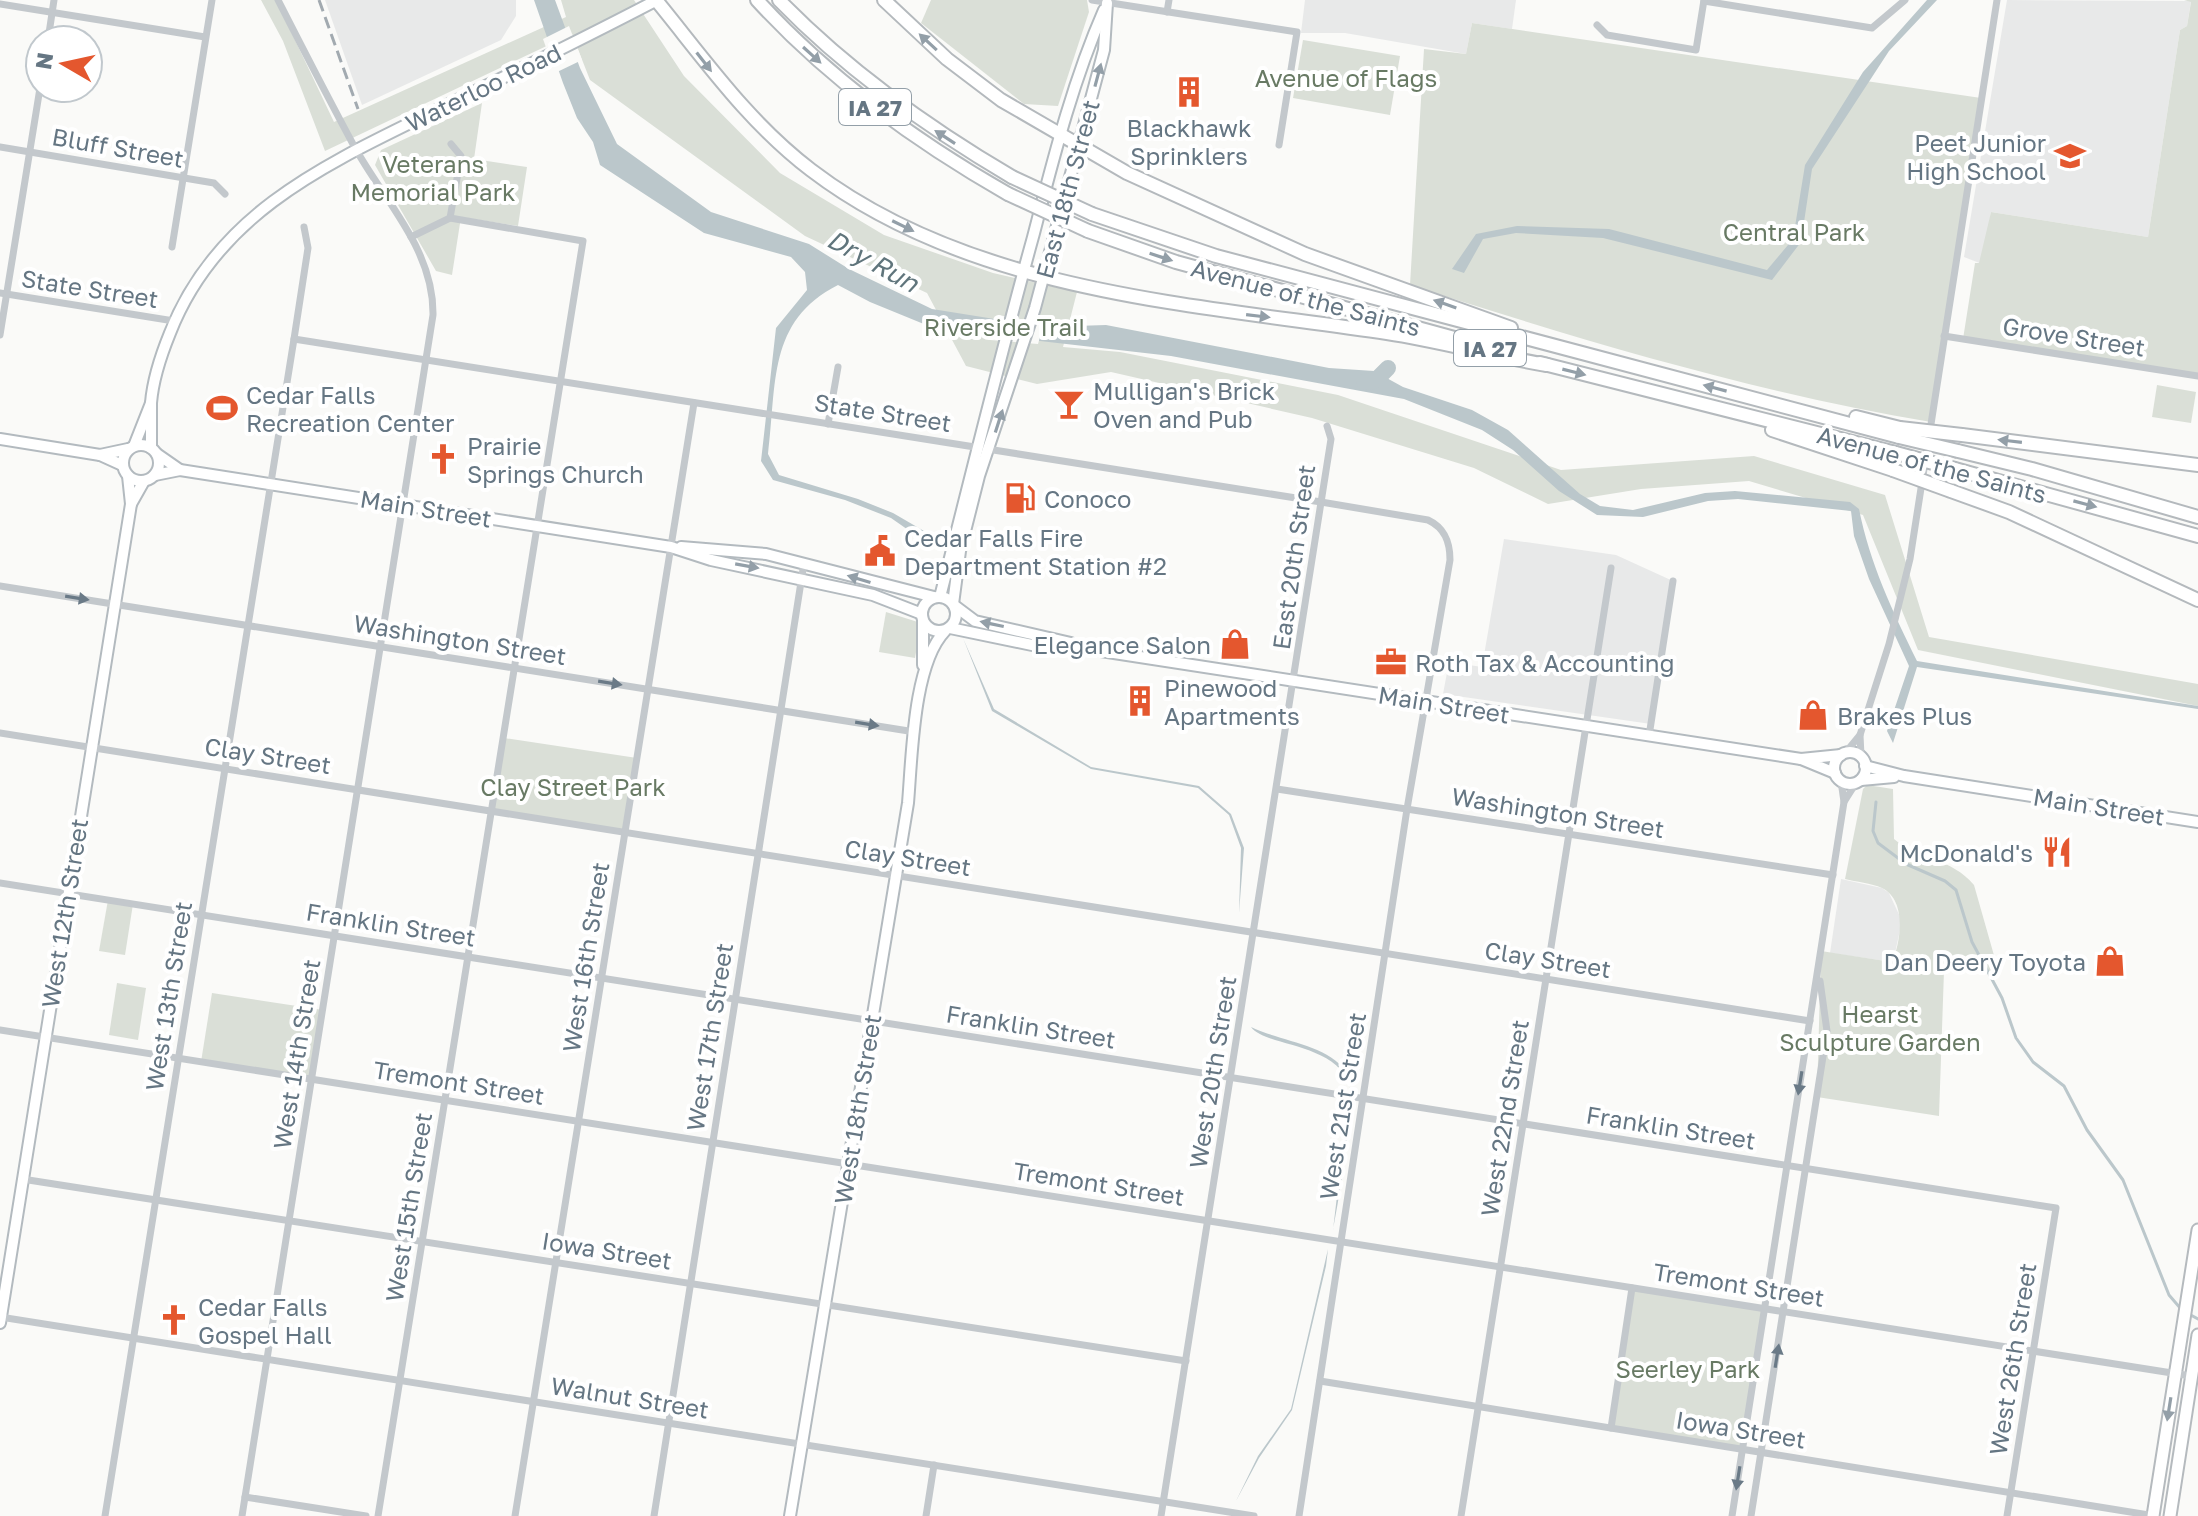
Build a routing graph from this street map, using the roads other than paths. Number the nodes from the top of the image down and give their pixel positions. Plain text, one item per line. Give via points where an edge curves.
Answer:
1 (54, 0) edge
2 (212, 0) edge
3 (278, 0) edge
4 (656, 0) edge
5 (757, 0) edge
6 (779, 0) edge
7 (884, 0) edge
8 (1092, 0) edge
9 (1169, 0) edge
10 (1704, 0) edge
11 (1905, 0) edge
12 (1997, 0) edge
13 (1108, 1) edge
14 (0, 4) edge
15 (1167, 12) junction
16 (52, 13) junction
17 (50, 24) edge
18 (1597, 25) dead end
19 (205, 37) junction
20 (38, 104) edge
21 (1060, 135) junction
22 (451, 144) dead end
23 (1079, 145) junction
24 (1279, 145) dead end
25 (0, 147) edge
26 (356, 149) junction
27 (30, 152) junction
28 (183, 178) junction
29 (225, 194) dead end
30 (450, 218) junction
31 (304, 227) dead end
32 (411, 237) junction
33 (172, 247) dead end
34 (1024, 269) junction
35 (1045, 274) junction
36 (3, 294) edge
37 (174, 321) junction
38 (0, 335) edge
39 (1944, 336) junction
40 (294, 339) junction
41 (1571, 350) junction
42 (426, 360) junction
43 (1547, 365) junction
44 (838, 367) dead end
45 (2198, 376) edge
46 (560, 381) junction
47 (151, 403) junction
48 (694, 403) junction
49 (1712, 409) junction
50 (828, 424) junction
51 (1327, 426) dead end
52 (1899, 432) junction
53 (0, 439) edge
54 (131, 447) junction
55 (985, 449) junction
56 (154, 450) junction
57 (100, 455) junction
58 (122, 465) junction
59 (2198, 465) edge
60 (180, 470) junction
61 (155, 475) junction
62 (128, 476) junction
63 (144, 481) junction
64 (271, 483) junction
65 (1321, 502) junction
66 (131, 504) junction
67 (405, 504) junction
68 (2198, 517) edge
69 (538, 526) junction
70 (2198, 536) edge
71 (671, 547) junction
72 (1450, 550) joint
73 (804, 563) junction
74 (1611, 568) dead end
75 (802, 579) junction
76 (1673, 581) dead end
77 (2155, 581) junction
78 (0, 586) edge
79 (2198, 591) edge
80 (937, 597) junction
81 (2198, 600) edge
82 (114, 604) junction
83 (954, 605) junction
84 (922, 616) junction
85 (248, 626) junction
86 (948, 629) junction
87 (382, 647) junction
88 (1088, 649) junction
89 (515, 668) junction
90 (1295, 681) junction
91 (649, 690) junction
92 (920, 701) junction
93 (1425, 701) junction
94 (781, 711) junction
95 (1587, 727) junction
96 (915, 732) junction
97 (0, 733) edge
98 (1860, 735) junction
99 (1649, 736) junction
100 (90, 747) junction
101 (1843, 754) junction
102 (1801, 759) junction
103 (1863, 761) junction
104 (225, 769) junction
105 (1904, 776) junction
106 (1838, 777) junction
107 (1859, 781) junction
108 (1277, 789) junction
109 (359, 790) junction
110 (1844, 802) junction
111 (1407, 809) junction
112 (492, 811) junction
113 (2198, 822) edge
114 (626, 832) junction
115 (1570, 835) junction
116 (759, 854) junction
117 (896, 875) junction
118 (1833, 875) junction
119 (0, 883) edge
120 (67, 894) junction
121 (202, 915) junction
122 (1254, 932) junction
123 (335, 936) junction
124 (1821, 951) junction
125 (1385, 953) junction
126 (469, 957) junction
127 (602, 978) junction
128 (1547, 979) junction
129 (736, 999) junction
130 (872, 1021) junction
131 (1810, 1021) junction
132 (0, 1030) edge
133 (45, 1037) junction
134 (179, 1058) junction
135 (1231, 1078) junction
136 (312, 1079) junction
137 (1359, 1098) junction
138 (446, 1100) junction
139 (579, 1121) junction
140 (1523, 1124) junction
141 (713, 1142) junction
142 (848, 1164) junction
143 (1788, 1166) junction
144 (1806, 1168) junction
145 (22, 1179) junction
146 (156, 1200) junction
147 (2056, 1208) joint
148 (290, 1221) junction
149 (1208, 1221) junction
150 (2198, 1230) edge
151 (423, 1242) junction
152 (1341, 1242) junction
153 (556, 1263) junction
154 (1501, 1267) junction
155 (691, 1284) junction
156 (1632, 1288) junction
157 (825, 1305) junction
158 (1765, 1309) junction
159 (1783, 1311) junction
160 (0, 1319) edge
161 (2198, 1337) edge
162 (134, 1338) junction
163 (2033, 1351) junction
164 (267, 1359) junction
165 (1186, 1361) junction
166 (2175, 1373) junction
167 (2191, 1376) junction
168 (400, 1380) junction
169 (1320, 1381) junction
170 (534, 1402) junction
171 (1478, 1406) junction
172 (669, 1423) junction
173 (1611, 1428) junction
174 (802, 1444) junction
175 (1743, 1449) junction
176 (1761, 1452) junction
177 (934, 1465) junction
178 (2011, 1493) junction
179 (245, 1497) junction
180 (1163, 1502) junction
181 (105, 1516) edge
182 (242, 1516) edge
183 (366, 1516) edge
184 (378, 1516) edge
185 (515, 1516) edge
186 (654, 1516) edge
187 (790, 1516) edge
188 (926, 1516) edge
189 (1161, 1516) edge
190 (1254, 1516) edge
191 (1299, 1516) edge
192 (1461, 1516) edge
193 (1732, 1516) edge
194 (1751, 1516) edge
195 (2007, 1516) edge
196 (2154, 1516) edge
197 (2170, 1516) edge

1 - 16 street
2 - 19 street
3 - 26 street, West 14th Street
4 - 26 main road, Waterloo Road
4 -> 34 highway via 729,92 810,169 896,223 957,250
5 -> 43 highway, Avenue of the Saints / IA 27, bridge via 810,53 938,153 1008,194 1088,231 1176,262
41 -> 6 highway, Avenue of the Saints / IA 27, bridge via 1216,256 1092,214 1012,177 946,137 883,93
21 -> 7 highway via 974,81
8 - 13 street
9 - 15 street
10 - 11 street via 1872,28
10 - 18 street via 1696,50 1607,35
12 - 39 street
13 - 15 street
13 - 21 main road, East 18th Street
23 -> 13 main road, East 18th Street via 1104,50
14 - 16 street
15 - 24 street via 1297,32
16 - 17 street
16 - 19 street
19 - 28 street
20 - 27 street
21 - 23 highway
21 - 34 main road, East 18th Street
22 - 30 street via 461,156
23 - 35 main road, East 18th Street
41 -> 23 highway via 1305,254 1139,179
25 - 27 street, Bluff Street
26 - 32 street, West 14th Street
26 - 37 main road, Waterloo Road via 299,182 246,223 202,269
27 - 28 street, Bluff Street
27 - 36 street
28 - 29 street, Bluff Street via 214,183
28 - 33 street
30 - 32 street
30 - 46 street, West 15th Street via 583,241
31 - 40 street, West 13th Street via 308,248
32 - 42 street, West 14th Street via 429,271 433,292
34 - 35 highway
34 - 55 main road, East 18th Street via 1000,358
35 -> 43 highway via 1176,305 1386,333
55 -> 35 main road, East 18th Street
36 - 37 street, State Street
36 - 38 street
37 - 47 main road, Waterloo Road
39 - 45 street, Grove Street
39 - 98 street via 1901,600
40 - 42 street, State Street
40 - 64 street, West 13th Street
52 -> 41 highway, Avenue of the Saints / IA 27 via 1824,409 1748,396
42 - 46 street, State Street
42 - 67 street, West 14th Street
43 -> 49 highway, Avenue of the Saints / IA 27
44 - 50 street
46 - 48 street, State Street
46 - 69 street, West 15th Street
47 - 54 main road, Waterloo Road
47 - 56 main road, Waterloo Road
48 - 50 street, State Street
48 - 71 street, West 16th Street
49 -> 70 highway, Avenue of the Saints / IA 27, bridge
49 - 77 highway, bridge via 2009,512
50 - 55 street, State Street
51 - 65 street, East 20th Street via 1331,439
59 -> 52 highway, bridge
52 - 68 highway, Avenue of the Saints, bridge
53 - 57 main road
54 - 56 main road
54 - 57 main road
54 - 58 main road
55 - 65 street, State Street
55 - 80 main road, East 18th Street
55 - 83 main road, East 18th Street via 960,551
56 - 60 main road, Main Street
56 - 61 main road via 159,464
57 - 58 main road
58 - 62 main road
60 - 61 main road, Main Street
60 - 64 main road, Main Street
61 - 63 main road
62 - 63 main road
62 - 66 main road, West 12th Street
63 - 66 main road, West 12th Street
64 - 67 main road, Main Street
64 - 85 street, West 13th Street
65 - 72 street, State Street via 1428,520 1446,535
65 - 90 street, East 20th Street
66 - 82 main road, West 12th Street
67 - 69 main road, Main Street
67 - 87 street, West 14th Street
69 - 71 main road, Main Street
69 - 89 street, West 15th Street
71 - 73 main road, Main Street via 714,547
71 -> 75 main road, Main Street
71 - 91 street, West 16th Street
72 - 93 street, West 21st Street
73 - 75 street, West 17th Street
80 -> 73 main road, Main Street
74 - 95 street, West 22nd Street
75 - 84 main road, Main Street via 873,595
75 - 94 street, West 17th Street
76 - 99 street
77 - 79 highway
77 - 81 highway
78 -> 82 street, Washington Street
80 - 83 main road
80 - 84 main road via 926,604
82 - 85 street, Washington Street
82 - 100 main road, West 12th Street
83 - 86 main road via 956,618
88 -> 83 main road, Main Street via 975,621
84 - 86 main road via 933,631
84 - 92 main road, West 18th Street
85 - 87 street, Washington Street
85 - 104 street, West 13th Street
86 - 88 main road, Main Street
86 - 92 main road, West 18th Street via 935,641
87 - 89 street, Washington Street
87 - 109 street, West 14th Street
88 - 90 main road, Main Street
89 -> 91 street, Washington Street
89 - 112 street, West 15th Street
90 - 93 main road, Main Street
90 - 108 street, West 20th Street
91 - 94 street, Washington Street
91 - 114 street, West 16th Street
92 - 96 main road, West 18th Street
93 - 95 main road, Main Street
93 - 111 street, West 21st Street
94 -> 96 street, Washington Street
94 - 116 street, West 17th Street
95 - 99 main road, Main Street
95 - 115 street, West 22nd Street
96 - 117 main road, West 18th Street
97 - 100 street, Clay Street
98 - 101 street
98 - 103 street
99 - 102 main road, Main Street
100 - 104 street, Clay Street
100 - 120 main road, West 12th Street
101 - 102 main road, Main Street
101 - 103 main road, Main Street
101 - 106 main road via 1835,763
102 - 106 main road, Main Street
103 - 105 main road, Main Street
103 - 107 main road
104 - 109 street, Clay Street
104 - 121 street, West 13th Street
105 - 107 main road, Main Street
105 - 113 main road, Main Street
106 - 107 main road, Main Street
106 - 110 street
107 - 110 street
108 - 111 street, Washington Street
108 - 122 street, West 20th Street
109 - 112 street, Clay Street
109 - 123 street, West 14th Street
110 - 118 street
111 - 115 street, Washington Street
111 - 125 street, West 21st Street
112 - 114 street, Clay Street
112 - 126 street, West 15th Street
114 - 116 street, Clay Street
114 - 127 street, West 16th Street
115 - 118 street, Washington Street
115 - 128 street, West 22nd Street
116 - 117 street, Clay Street
116 - 129 street, West 17th Street
117 - 122 street, Clay Street
117 - 130 main road, West 18th Street
118 - 124 street
119 - 120 street, Franklin Street
120 - 121 street, Franklin Street
120 - 133 main road, West 12th Street
121 - 123 street, Franklin Street
121 - 134 street, West 13th Street
122 - 125 street, Clay Street
122 - 135 street, West 20th Street
123 - 126 street, Franklin Street
123 - 136 street, West 14th Street
124 - 131 street
124 - 144 street via 1820,992 1827,1031
125 - 128 street, Clay Street
125 - 137 street, West 21st Street
126 - 127 street, Franklin Street
126 - 138 street, West 15th Street
127 - 129 street, Franklin Street
127 - 139 street, West 16th Street
128 - 131 street, Clay Street
128 - 140 street, West 22nd Street
129 - 130 street, Franklin Street
129 - 141 street, West 17th Street
130 - 135 street, Franklin Street
130 - 142 main road, West 18th Street
131 -> 143 street
132 - 133 street, Tremont Street
133 - 134 street, Tremont Street
133 - 145 main road, West 12th Street
134 - 136 street, Tremont Street
134 - 146 street, West 13th Street
135 - 137 street, Franklin Street
135 - 149 street, West 20th Street
136 - 138 street, Tremont Street
136 - 148 street, West 14th Street
137 - 140 street, Franklin Street
137 - 152 street, West 21st Street
138 - 139 street, Tremont Street
138 - 151 street, West 15th Street
139 - 141 street, Tremont Street
139 - 153 street, West 16th Street
140 - 143 street, Franklin Street
140 - 154 street, West 22nd Street
141 - 142 street, Tremont Street
141 - 155 street, West 17th Street
142 - 149 street, Tremont Street
142 - 157 main road, West 18th Street
143 - 144 street, Franklin Street
143 - 158 street
144 - 147 street, Franklin Street
144 - 159 street
145 - 146 street, Iowa Street
145 - 160 main road, West 12th Street
146 - 148 street, Iowa Street
146 - 162 street, West 13th Street
147 - 163 street, West 26th Street
148 - 151 street, Iowa Street
148 - 164 street, West 14th Street
149 - 152 street, Tremont Street
149 - 165 street, West 20th Street
150 - 166 main road
151 - 153 street, Iowa Street
151 - 168 street, West 15th Street
152 - 154 street, Tremont Street
152 - 169 street, West 21st Street
153 - 155 street, Iowa Street
153 - 170 street, West 16th Street
154 - 156 street, Tremont Street
154 - 171 street, West 22nd Street
155 - 157 street, Iowa Street
155 - 172 street, West 17th Street
156 - 158 street, Tremont Street
156 - 173 street
157 - 165 street, Iowa Street
157 - 174 main road, West 18th Street
158 - 159 street, Tremont Street
158 - 175 street
159 - 163 street, Tremont Street
176 -> 159 street
160 - 162 street, Walnut Street
161 - 167 main road
162 - 164 street, Walnut Street
162 - 181 street, West 13th Street
163 - 166 street, Tremont Street
163 - 178 street, West 26th Street
164 - 168 street, Walnut Street
164 - 179 street, West 14th Street
165 - 180 street, West 20th Street
166 - 167 street, Tremont Street
166 -> 196 main road
167 - 197 main road
168 - 170 street, Walnut Street
168 - 184 street, West 15th Street
169 - 171 street, Iowa Street
169 - 191 street, West 21st Street
170 - 172 street, Walnut Street
170 - 185 street, West 16th Street
171 - 173 street, Iowa Street
171 - 192 street, West 22nd Street
172 - 174 street, Walnut Street
172 - 186 street, West 17th Street
173 - 175 street, Iowa Street
174 - 177 street, Walnut Street
174 - 187 main road, West 18th Street
175 - 176 street, Iowa Street
175 -> 193 street
176 - 178 street, Iowa Street
176 - 194 street
177 - 180 street, Walnut Street
177 - 188 street
178 - 195 street, West 26th Street
178 - 196 street, Iowa Street
179 - 182 street, West 14th Street
179 - 183 street
180 - 189 street, West 20th Street
180 - 190 street, Walnut Street

